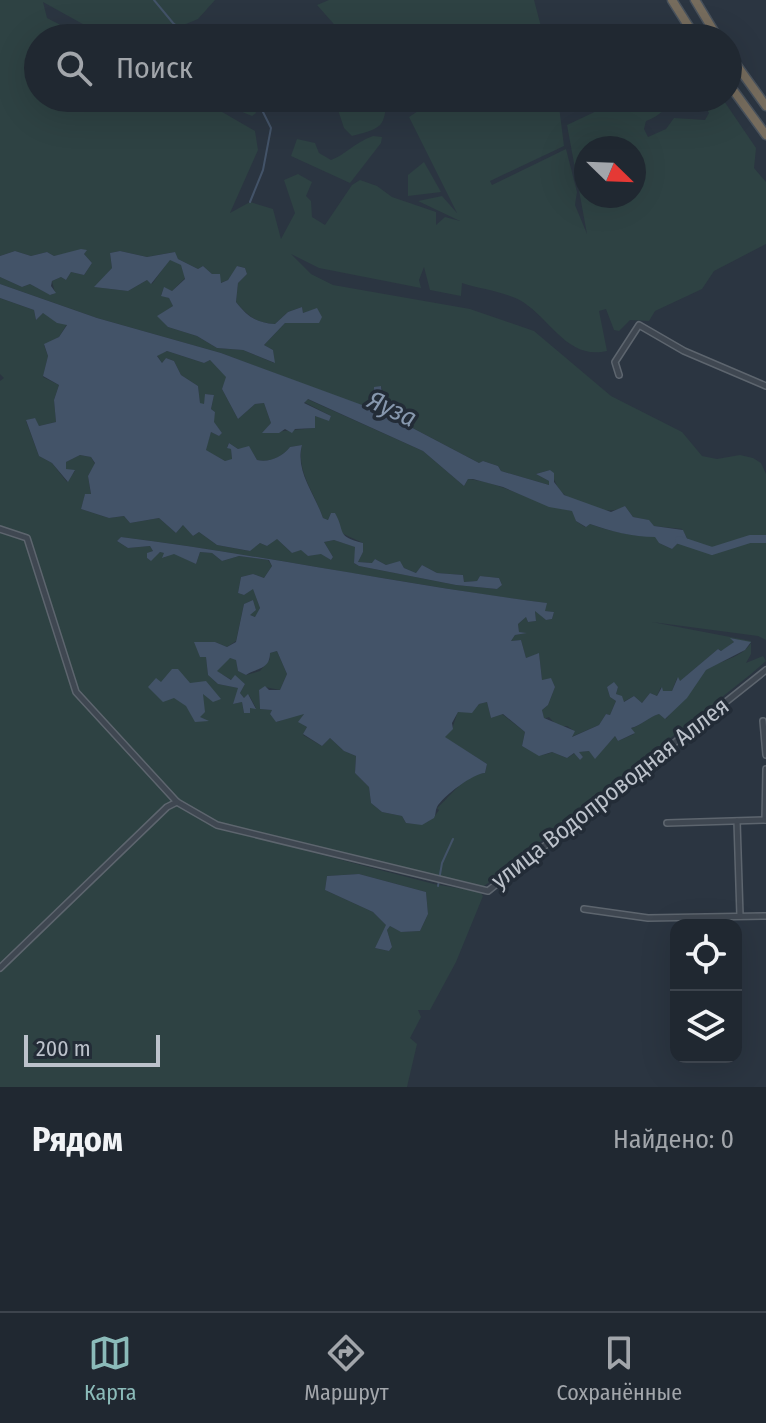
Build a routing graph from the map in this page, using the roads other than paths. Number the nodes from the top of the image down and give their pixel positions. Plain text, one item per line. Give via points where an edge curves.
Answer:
1 (672, 0) edge
2 (695, 0) edge
3 (687, 24) edge
4 (710, 24) edge
5 (742, 73) edge
6 (742, 102) edge
7 (766, 106) edge
8 (766, 135) edge
9 (619, 375) dead end
10 (766, 386) edge
11 (0, 529) edge
12 (766, 670) edge
13 (763, 721) dead end
14 (766, 755) edge
15 (766, 769) edge
16 (177, 802) junction
17 (766, 820) edge
18 (737, 821) junction
19 (667, 823) dead end
20 (584, 909) dead end
21 (740, 916) junction
22 (766, 916) edge
23 (0, 968) edge

1 - 3 highway
2 - 4 highway
5 - 7 highway
6 - 8 highway
9 - 10 street via 615,362 639,325
11 - 16 street, улица Водопроводная Аллея via 27,538 76,692
12 - 16 street, улица Водопроводная Аллея via 488,891 217,825
13 - 14 street
15 - 17 street
16 - 23 street
17 - 18 street
18 - 19 street
18 - 21 street
20 - 21 street via 648,918
21 - 22 street

